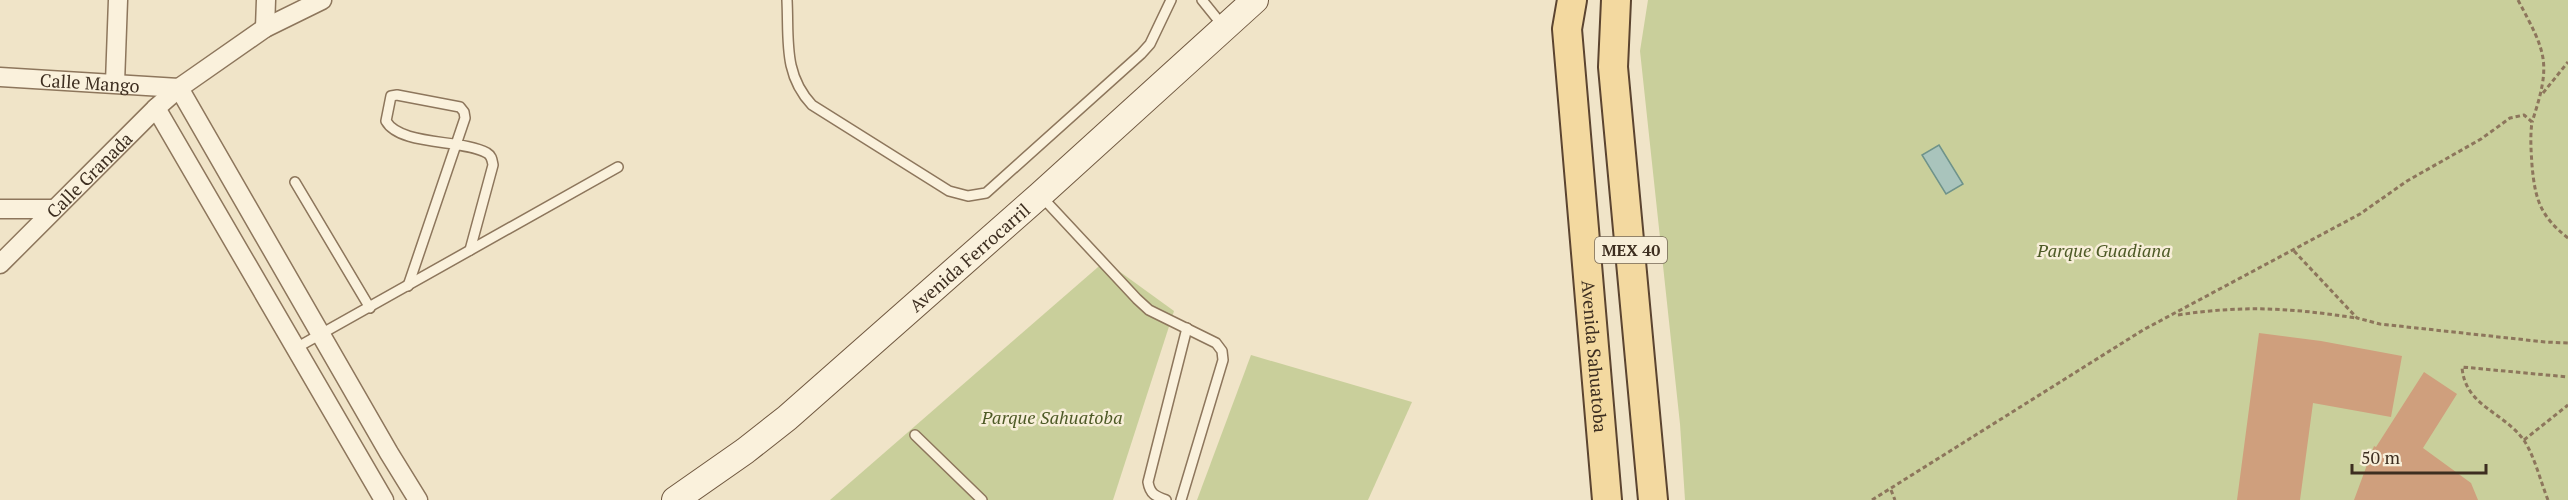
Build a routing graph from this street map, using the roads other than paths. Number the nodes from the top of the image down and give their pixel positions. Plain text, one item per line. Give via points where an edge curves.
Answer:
1 (118, 0) edge
2 (266, 0) edge
3 (322, 0) edge
4 (787, 0) edge
5 (1171, 0) edge
6 (1202, 0) edge
7 (1255, 0) edge
8 (1562, 0) edge
9 (1572, 0) edge
10 (1616, 0) edge
11 (1224, 27) junction
12 (265, 28) junction
13 (1567, 29) junction
14 (0, 77) edge
15 (115, 83) junction
16 (179, 88) junction
17 (156, 108) junction
18 (457, 146) junction
19 (618, 167) dead end
20 (295, 182) dead end
21 (1040, 195) junction
22 (0, 208) edge
23 (53, 209) junction
24 (470, 250) junction
25 (0, 264) edge
26 (283, 269) junction
27 (258, 284) junction
28 (408, 286) junction
29 (369, 308) junction
30 (1187, 328) junction
31 (320, 334) junction
32 (296, 348) junction
33 (915, 435) dead end
34 (388, 453) junction
35 (365, 466) junction
36 (384, 500) edge
37 (418, 500) edge
38 (675, 500) edge
39 (982, 500) edge
40 (1166, 500) edge
41 (1181, 500) edge
42 (1607, 500) edge
43 (1653, 500) edge

1 - 15 street
2 - 12 street
3 - 12 street, Calle Granada
4 - 5 lane via 792,73 797,87 812,105 949,191 968,196 986,193 1141,54 1150,44
6 - 11 lane
7 - 11 street, Avenida Ferrocarril
8 - 13 main road
9 - 13 main road, Avenida Sahuatoba / MEX 40
10 - 43 main road, MEX 40 via 1613,67
11 - 21 street, Avenida Ferrocarril
12 - 16 street, Calle Granada
13 - 42 main road, Avenida Sahuatoba / MEX 40
14 - 15 street, Calle Mango
15 - 16 street, Calle Mango
16 - 17 street, Calle Granada
16 - 26 street
17 - 23 street, Calle Granada
17 - 27 street
18 - 18 lane via 465,118 460,107 391,96 386,121 389,127 397,133
18 - 24 lane via 487,153 493,165
18 - 28 lane
19 - 24 lane
20 - 29 lane
21 - 30 lane via 1149,310
21 - 38 street, Avenida Ferrocarril via 787,418
22 - 23 street
23 - 25 street, Calle Granada
24 - 28 lane
26 - 27 street
26 - 31 street
27 - 32 street
28 - 29 lane
29 - 31 lane
30 - 40 lane via 1148,482 1153,496
30 - 41 lane via 1216,343 1223,360
31 - 32 lane
31 - 34 street
32 - 35 street
33 - 39 lane
34 - 35 street
34 - 37 street
35 - 36 street

